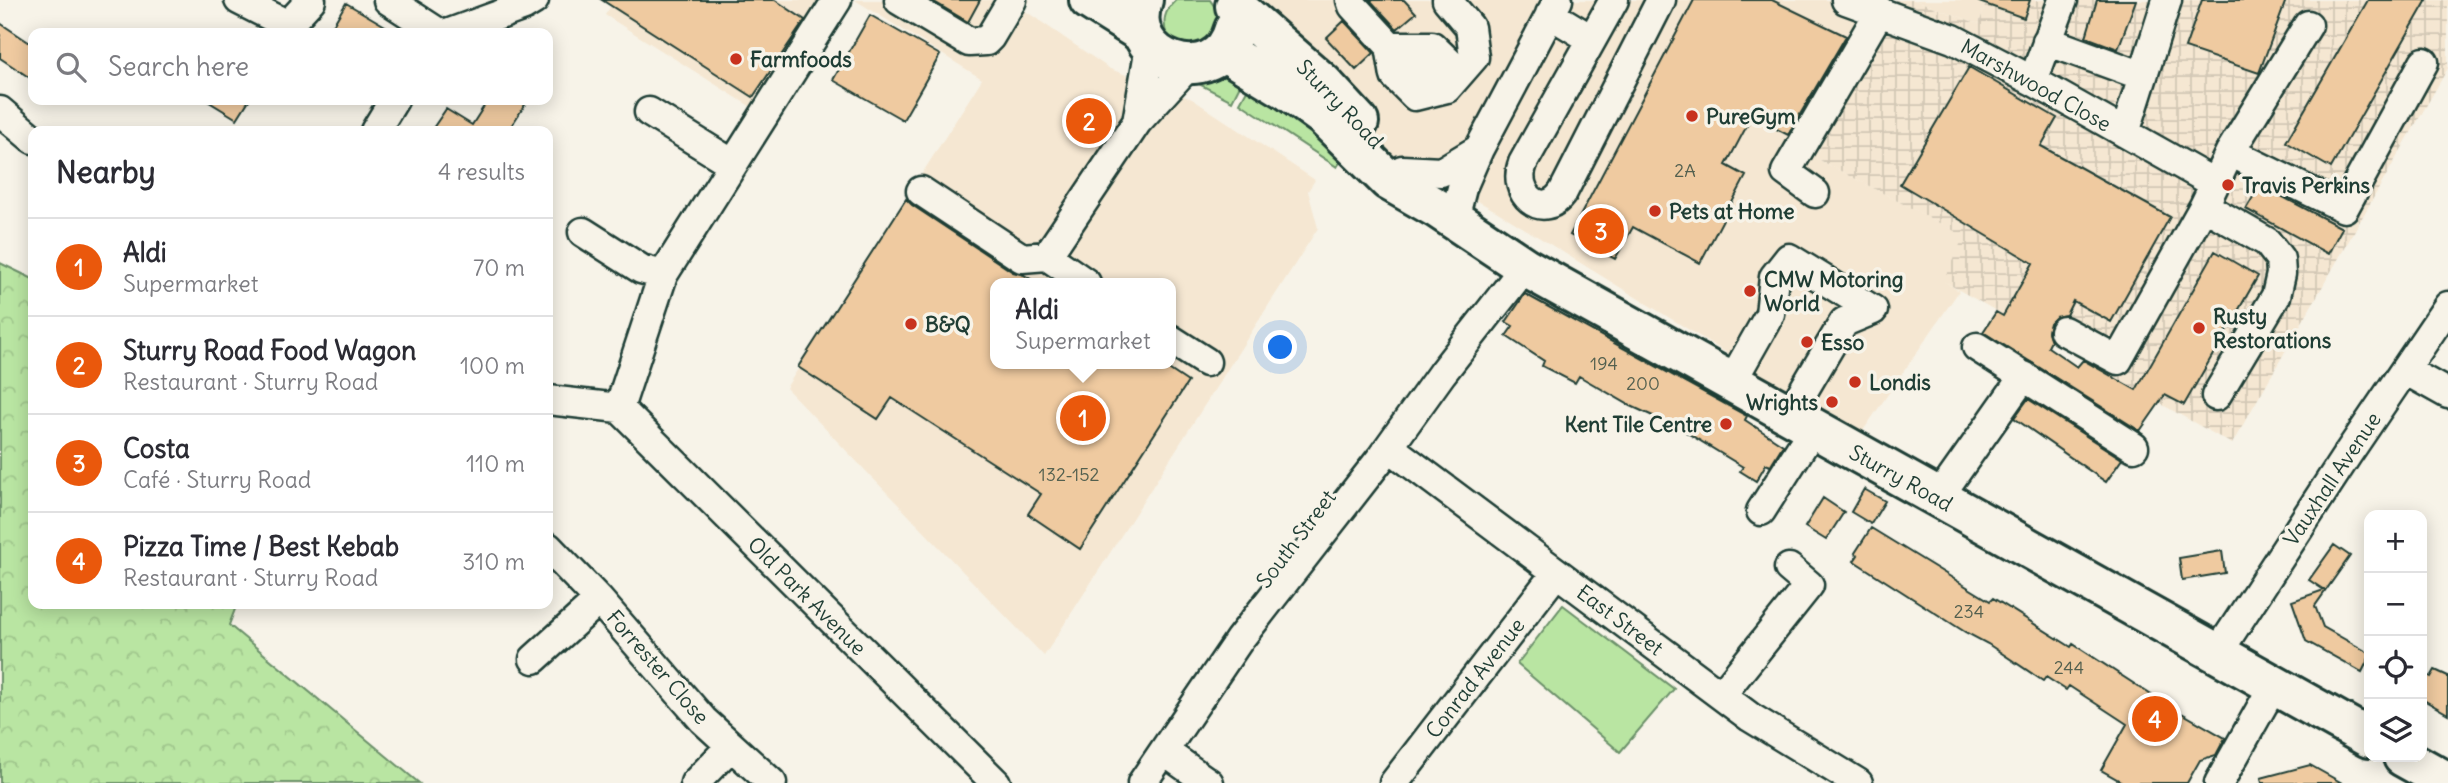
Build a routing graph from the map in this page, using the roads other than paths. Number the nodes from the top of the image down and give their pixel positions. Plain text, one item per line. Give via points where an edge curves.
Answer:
1 (239, 0) edge
2 (311, 0) edge
3 (388, 0) edge
4 (534, 0) edge
5 (837, 0) edge
6 (899, 0) edge
7 (1012, 0) edge
8 (1089, 0) edge
9 (1351, 0) edge
10 (1447, 0) edge
11 (1614, 0) edge
12 (1661, 0) edge
13 (1849, 0) edge
14 (2063, 0) edge
15 (2167, 0) edge
16 (1234, 2) edge
17 (1554, 7) edge
18 (1880, 11) junction
19 (2308, 25) dead end
20 (1146, 27) edge
21 (431, 28) edge
22 (464, 28) edge
23 (1591, 39) junction
24 (2048, 41) junction
25 (1390, 46) junction
26 (1206, 58) junction
27 (2424, 62) dead end
28 (2143, 76) junction
29 (1453, 80) junction
30 (2033, 81) junction
31 (391, 105) edge
32 (0, 111) edge
33 (649, 112) dead end
34 (1138, 122) junction
35 (378, 126) edge
36 (2125, 134) junction
37 (28, 135) edge
38 (1479, 149) junction
39 (2230, 152) junction
40 (733, 164) junction
41 (1402, 170) junction
42 (921, 191) dead end
43 (1815, 193) dead end
44 (2209, 195) junction
45 (1446, 214) junction
46 (583, 232) dead end
47 (1047, 256) junction
48 (1525, 267) junction
49 (663, 275) junction
50 (1079, 278) edge
51 (2448, 306) edge
52 (2064, 331) dead end
53 (1176, 342) edge
54 (1978, 346) dead end
55 (1206, 362) dead end
56 (2405, 370) junction
57 (2024, 376) junction
58 (1731, 383) junction
59 (2448, 394) edge
60 (2216, 396) dead end
61 (553, 401) edge
62 (619, 408) junction
63 (1801, 422) junction
64 (2134, 447) dead end
65 (1385, 452) junction
66 (1938, 498) junction
67 (1760, 511) dead end
68 (553, 552) edge
69 (1789, 568) dead end
70 (1556, 573) junction
71 (599, 600) junction
72 (2217, 654) junction
73 (534, 659) dead end
74 (2274, 685) junction
75 (1721, 695) junction
76 (2364, 735) edge
77 (731, 746) junction
78 (1165, 752) junction
79 (2412, 762) edge
80 (2448, 782) edge
81 (695, 783) edge
82 (772, 783) edge
83 (996, 783) edge
84 (1142, 783) edge
85 (1209, 783) edge
86 (1394, 783) edge
87 (1858, 783) edge
88 (2219, 783) edge

1 - 2 street via 288,25
3 - 21 street
4 - 22 street
5 - 40 street
6 - 7 street via 969,42 986,41
8 - 20 highway, Sturry Road
9 - 25 street
10 - 29 street via 1470,27 1474,57
11 - 23 street
12 - 23 street via 1557,202 1534,202 1524,195 1520,170
13 - 18 street, Marshwood Close
14 - 24 street
15 - 28 street
16 - 26 highway, Sturry Road via 1232,37
16 - 41 highway, Sturry Road via 1322,82
17 - 23 street
17 - 38 street
18 - 30 street, Marshwood Close via 1953,39
18 - 43 street via 1786,172
19 - 39 street
20 - 26 highway, Sturry Road via 1161,57 1174,63
20 - 34 street
24 - 28 street
24 - 30 street
25 - 29 street via 1432,46
25 - 29 street via 1395,76 1415,96
26 - 34 street
26 - 45 highway, Sturry Road via 1287,90 1324,117 1389,181
27 - 39 street via 2344,208
28 - 36 street
30 - 36 street, Marshwood Close
31 - 35 street
32 - 37 street
33 - 40 street
34 - 47 street
36 - 44 street, Marshwood Close
38 - 41 street via 1441,172
38 - 45 street
39 - 44 street
40 - 49 street
41 - 45 highway, Sturry Road
42 - 47 street via 1022,258
44 - 52 street via 2118,360
44 - 60 street, Marshwood Close via 2267,242 2280,258 2281,274 2276,296
45 - 48 highway, Sturry Road
46 - 49 street via 641,269
47 - 50 street
48 - 58 highway, Sturry Road
48 - 65 street, South Street
49 - 62 street
51 - 56 street, Vauxhall Avenue
53 - 55 street
54 - 57 street
56 - 59 street
56 - 72 street, Vauxhall Avenue
57 - 64 street
57 - 66 street
58 - 63 highway, Sturry Road
58 - 63 street via 1770,314 1774,277 1789,258 1872,310 1844,322
61 - 62 street
62 - 83 street, Old Park Avenue
63 - 66 highway, Sturry Road
63 - 67 street
65 - 70 street, East Street
65 - 78 street, South Street via 1239,640
66 - 72 highway, Sturry Road
68 - 71 street, Forrester Close
69 - 75 street via 1809,585
70 - 75 street, East Street
70 - 86 street, Conrad Avenue
71 - 73 street
71 - 77 street, Forrester Close
72 - 74 highway, Sturry Road
74 - 76 highway, Sturry Road
74 - 88 street
75 - 87 street, East Street
77 - 81 street
77 - 82 street, Forrester Close
78 - 84 street, South Street
78 - 85 street
79 - 80 highway

